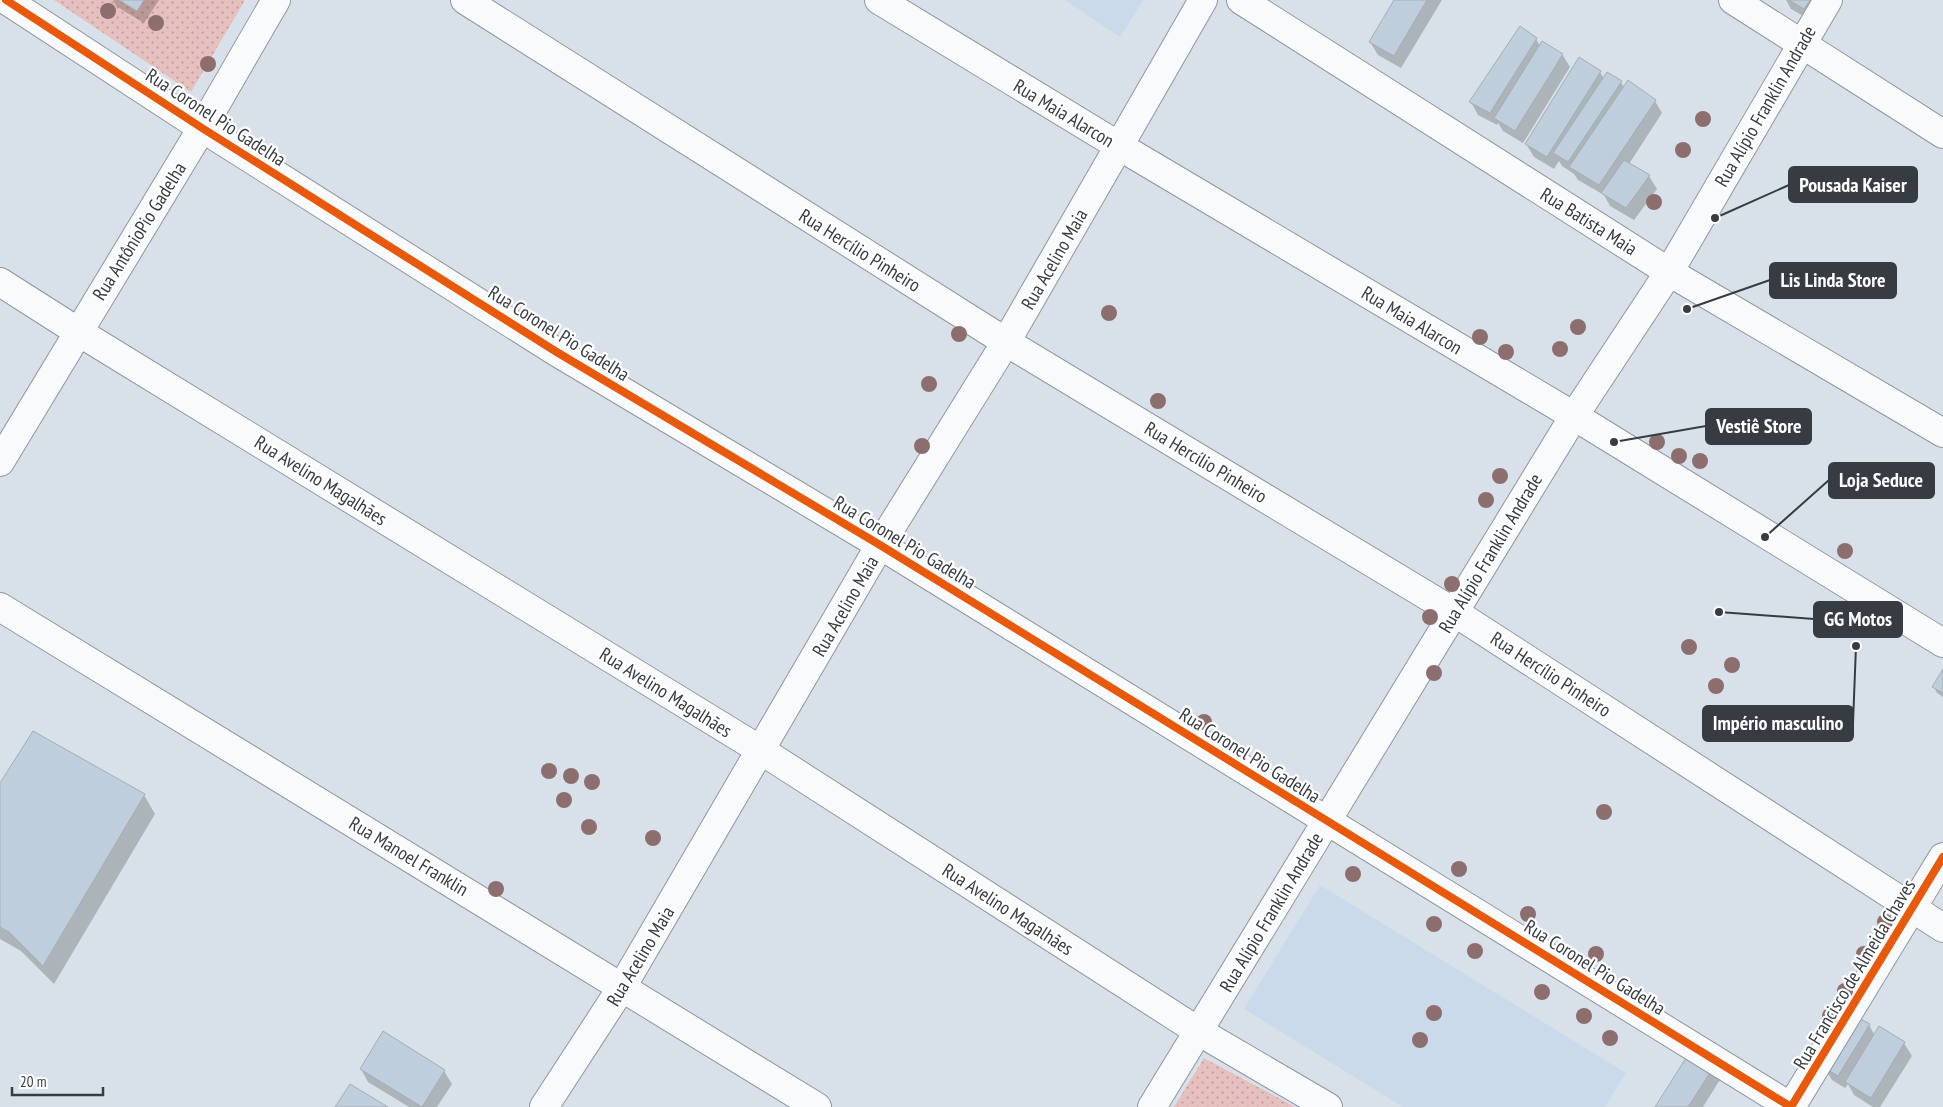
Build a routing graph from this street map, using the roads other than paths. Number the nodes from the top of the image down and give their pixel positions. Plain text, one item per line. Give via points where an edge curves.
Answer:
1 (6, 0) edge
2 (276, 0) edge
3 (465, 0) edge
4 (879, 0) edge
5 (1203, 0) edge
6 (1241, 0) edge
7 (1733, 0) edge
8 (1828, 0) edge
9 (1802, 43) junction
10 (202, 128) junction
11 (1943, 134) edge
12 (1119, 146) junction
13 (1669, 272) junction
14 (0, 282) edge
15 (78, 331) junction
16 (1006, 342) junction
17 (1574, 416) junction
18 (1943, 433) edge
19 (0, 462) edge
20 (880, 546) junction
21 (0, 607) edge
22 (1454, 612) junction
23 (1943, 643) edge
24 (762, 751) junction
25 (1326, 821) junction
26 (1943, 857) edge
27 (1913, 909) junction
28 (1943, 928) edge
29 (622, 987) junction
30 (1198, 1031) junction
31 (544, 1107) edge
32 (817, 1107) edge
33 (1152, 1107) edge
34 (1328, 1107) edge
35 (1791, 1107) edge

1 - 10 street, Rua Coronel Pio Gadelha
2 - 10 street, Rua AntônioPio Gadelha
3 - 16 street, Rua Hercílio Pinheiro
4 - 12 street, Rua Maia Alarcon
5 - 12 street, Rua Acelino Maia
6 - 13 street, Rua Batista Maia
7 - 9 street
8 - 9 street, Rua Alípio Franklin Andrade
9 - 11 street
9 - 13 street, Rua Alípio Franklin Andrade
10 - 15 street, Rua AntônioPio Gadelha
10 - 20 street, Rua Coronel Pio Gadelha via 555,351
12 - 16 street, Rua Acelino Maia
12 - 17 street, Rua Maia Alarcon
13 - 17 street, Rua Alípio Franklin Andrade
13 - 18 street, Rua Batista Maia
14 - 15 street, Rua Avelino Magalhães
15 - 19 street, Rua AntônioPio Gadelha
15 - 24 street, Rua Avelino Magalhães
16 - 20 street, Rua Acelino Maia
16 - 22 street, Rua Hercílio Pinheiro
17 - 22 street, Rua Alípio Franklin Andrade
17 - 23 street, Rua Maia Alarcon
20 - 24 street, Rua Acelino Maia
20 - 25 street, Rua Coronel Pio Gadelha
21 - 29 street, Rua Manoel Franklin
22 - 25 street, Rua Alípio Franklin Andrade
22 - 27 street, Rua Hercílio Pinheiro
24 - 29 street, Rua Acelino Maia
24 - 30 street, Rua Avelino Magalhães
25 - 30 street, Rua Alípio Franklin Andrade
25 - 35 street, Rua Coronel Pio Gadelha
26 - 27 street, Rua Francisco de Almeida Chaves
27 - 28 street, Rua Hercílio Pinheiro
27 - 35 street, Rua Francisco de Almeida Chaves
29 - 31 street, Rua Acelino Maia
29 - 32 street, Rua Manoel Franklin
30 - 33 street, Rua Alípio Franklin Andrade
30 - 34 street, Rua Avelino Magalhães

